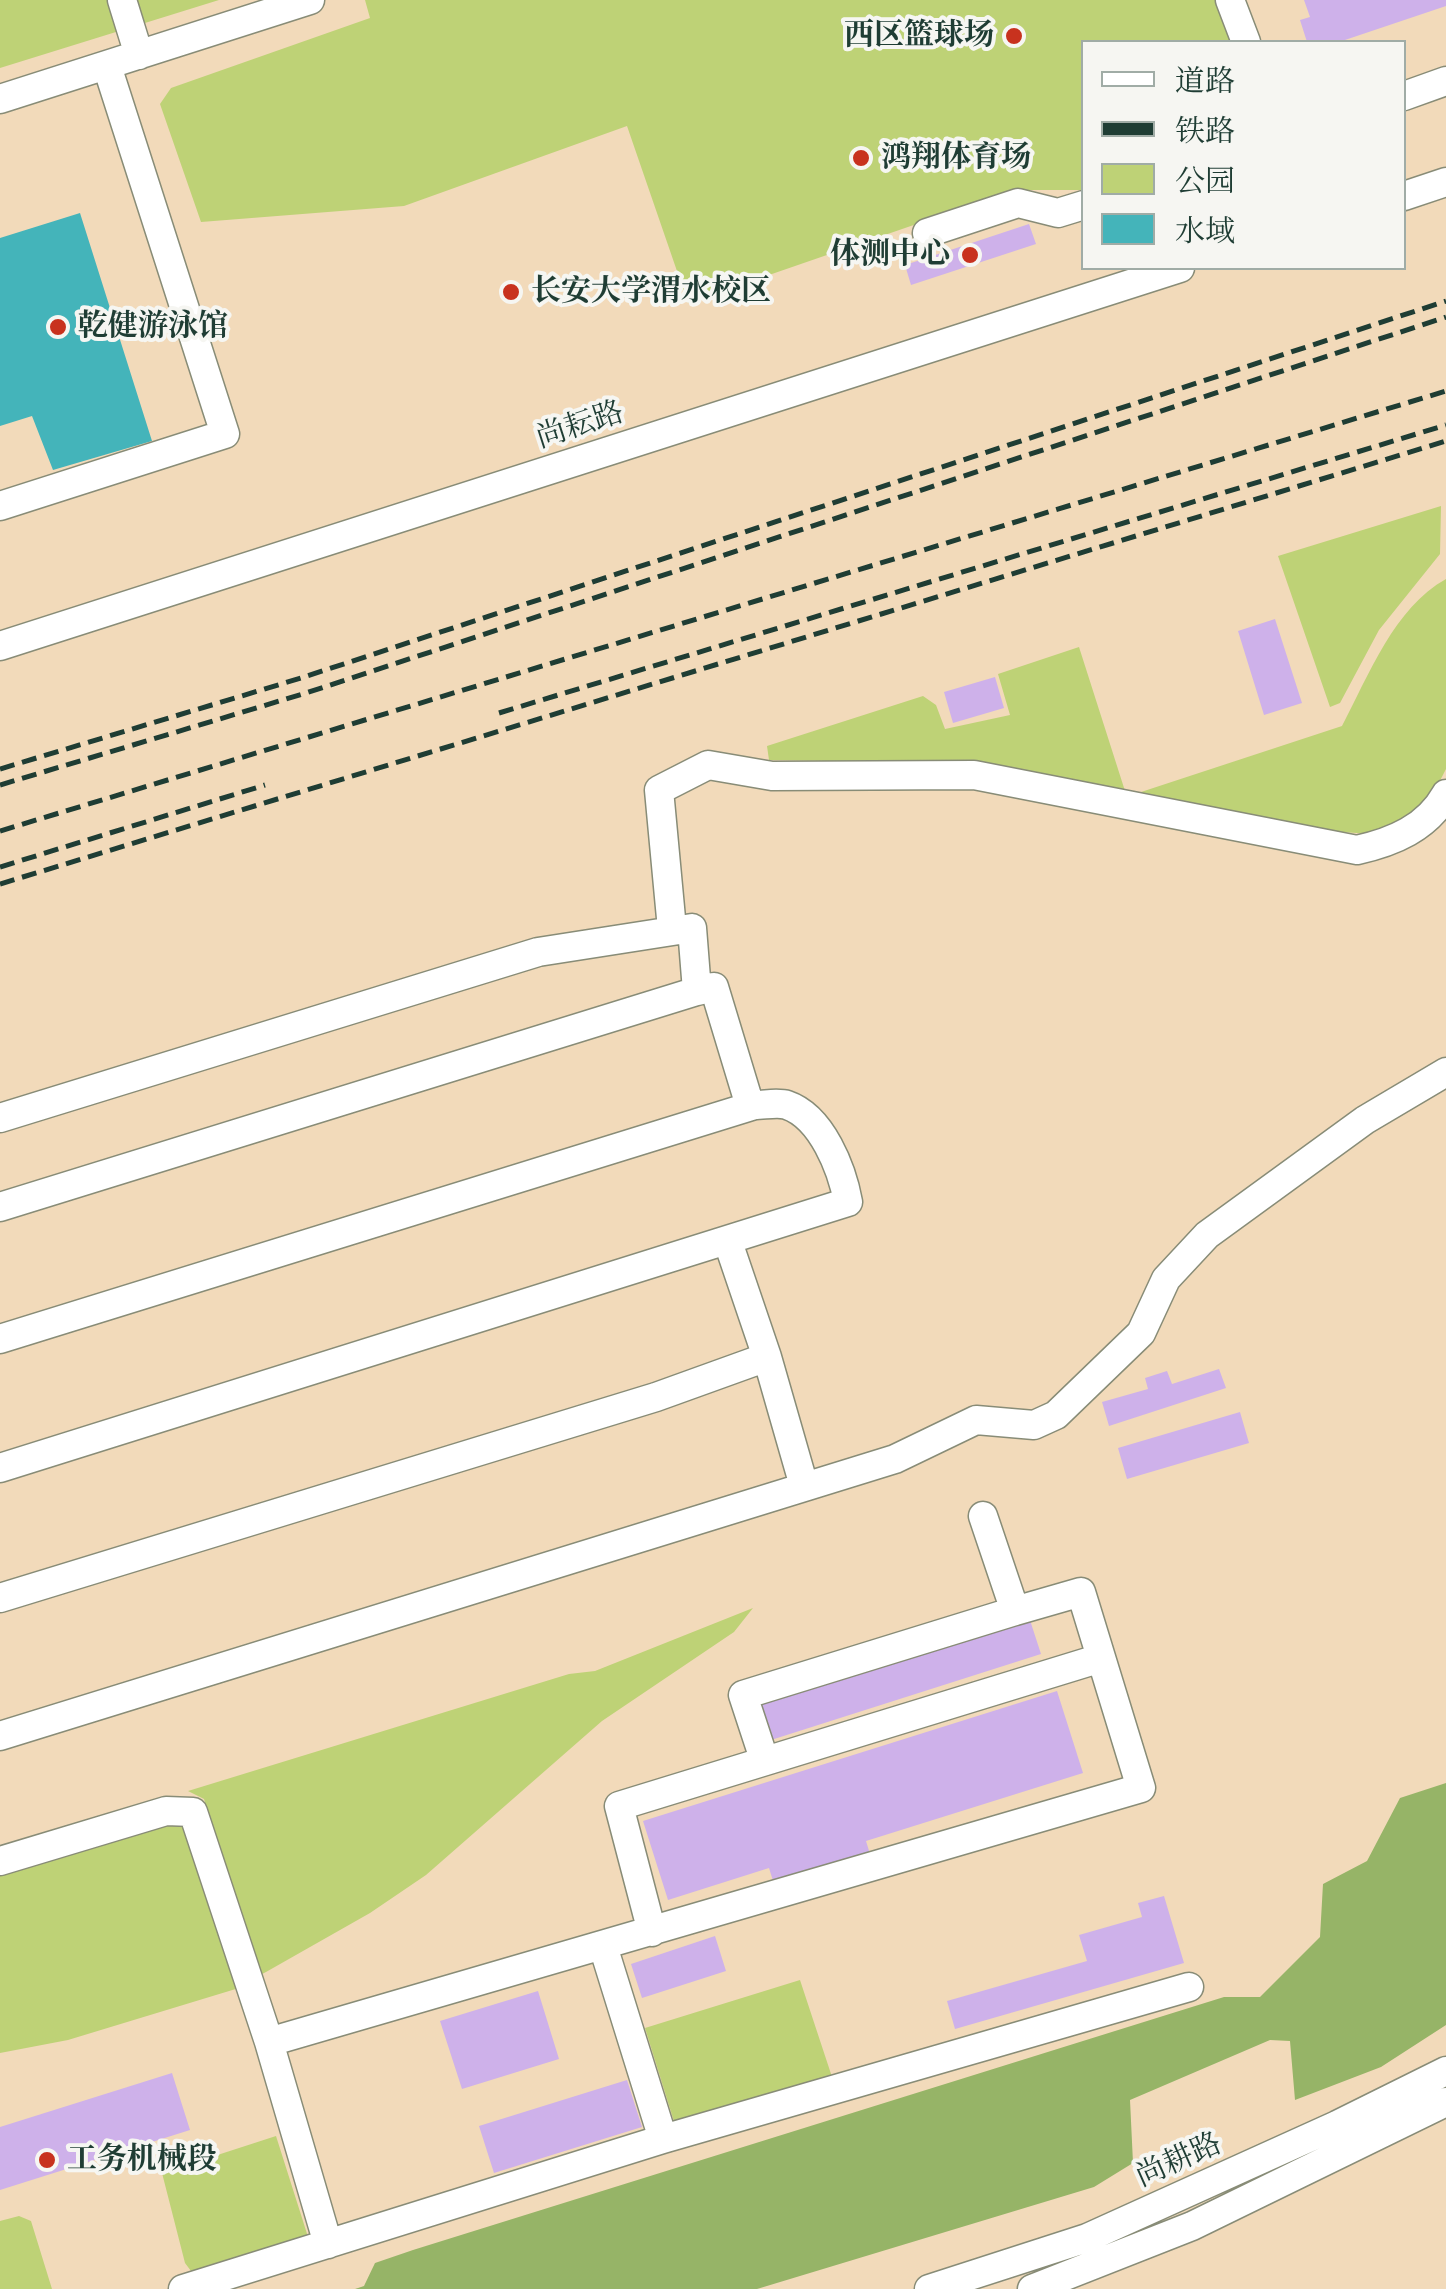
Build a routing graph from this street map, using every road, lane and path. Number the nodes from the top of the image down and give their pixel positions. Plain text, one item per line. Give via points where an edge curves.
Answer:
1 (122, 0) edge
2 (310, 0) edge
3 (1230, 0) edge
4 (1245, 40) edge
5 (139, 55) junction
6 (107, 66) junction
7 (1446, 82) edge
8 (1406, 95) edge
9 (0, 100) edge
10 (1446, 182) edge
11 (1406, 195) edge
12 (1081, 206) edge
13 (927, 233) dead end
14 (1174, 270) edge
15 (0, 506) edge
16 (0, 646) edge
17 (1446, 794) edge
18 (672, 929) junction
19 (697, 991) junction
20 (1446, 1072) edge
21 (750, 1106) junction
22 (0, 1118) edge
23 (0, 1208) edge
24 (728, 1242) junction
25 (0, 1339) edge
26 (767, 1357) junction
27 (0, 1468) edge
28 (804, 1486) junction
29 (984, 1516) dead end
30 (0, 1598) edge
31 (1015, 1611) junction
32 (1101, 1658) junction
33 (0, 1736) edge
34 (764, 1759) junction
35 (0, 1862) edge
36 (652, 1932) junction
37 (603, 1946) junction
38 (1189, 1987) dead end
39 (268, 2042) junction
40 (1446, 2070) edge
41 (1446, 2102) edge
42 (663, 2140) junction
43 (328, 2244) junction
44 (183, 2289) edge
45 (929, 2289) edge
46 (1032, 2289) edge

1 - 5 street
2 - 5 street
3 - 4 street
5 - 6 street
6 - 9 street
6 - 15 street via 225,434
7 - 8 street
10 - 11 street
12 - 13 street via 1058,214 1018,203
14 - 16 street, 尚耘路
17 - 18 street via 1417,828 1357,850 974,775 772,776 708,765 658,790
18 - 19 street via 692,928
18 - 22 street via 538,952
19 - 21 street via 714,987
19 - 23 street
20 - 28 street via 1365,1120 1207,1235 1166,1279 1142,1333 1056,1415 1034,1425 976,1420 894,1459
21 - 24 street via 786,1104 807,1117 834,1158 848,1202
21 - 25 street
24 - 26 street
24 - 27 street
26 - 28 street
26 - 30 street
28 - 33 street
29 - 31 street
31 - 32 street via 1081,1592
31 - 34 street via 744,1695
32 - 34 street
32 - 36 street via 1142,1788
34 - 36 street via 619,1806
35 - 39 street via 166,1811 193,1812
36 - 37 street
37 - 39 street
37 - 42 street
38 - 42 street
39 - 43 street
40 - 45 street, 尚耕路 via 1087,2238
41 - 46 street, 尚耕路 via 1192,2226
42 - 43 street
43 - 44 street

